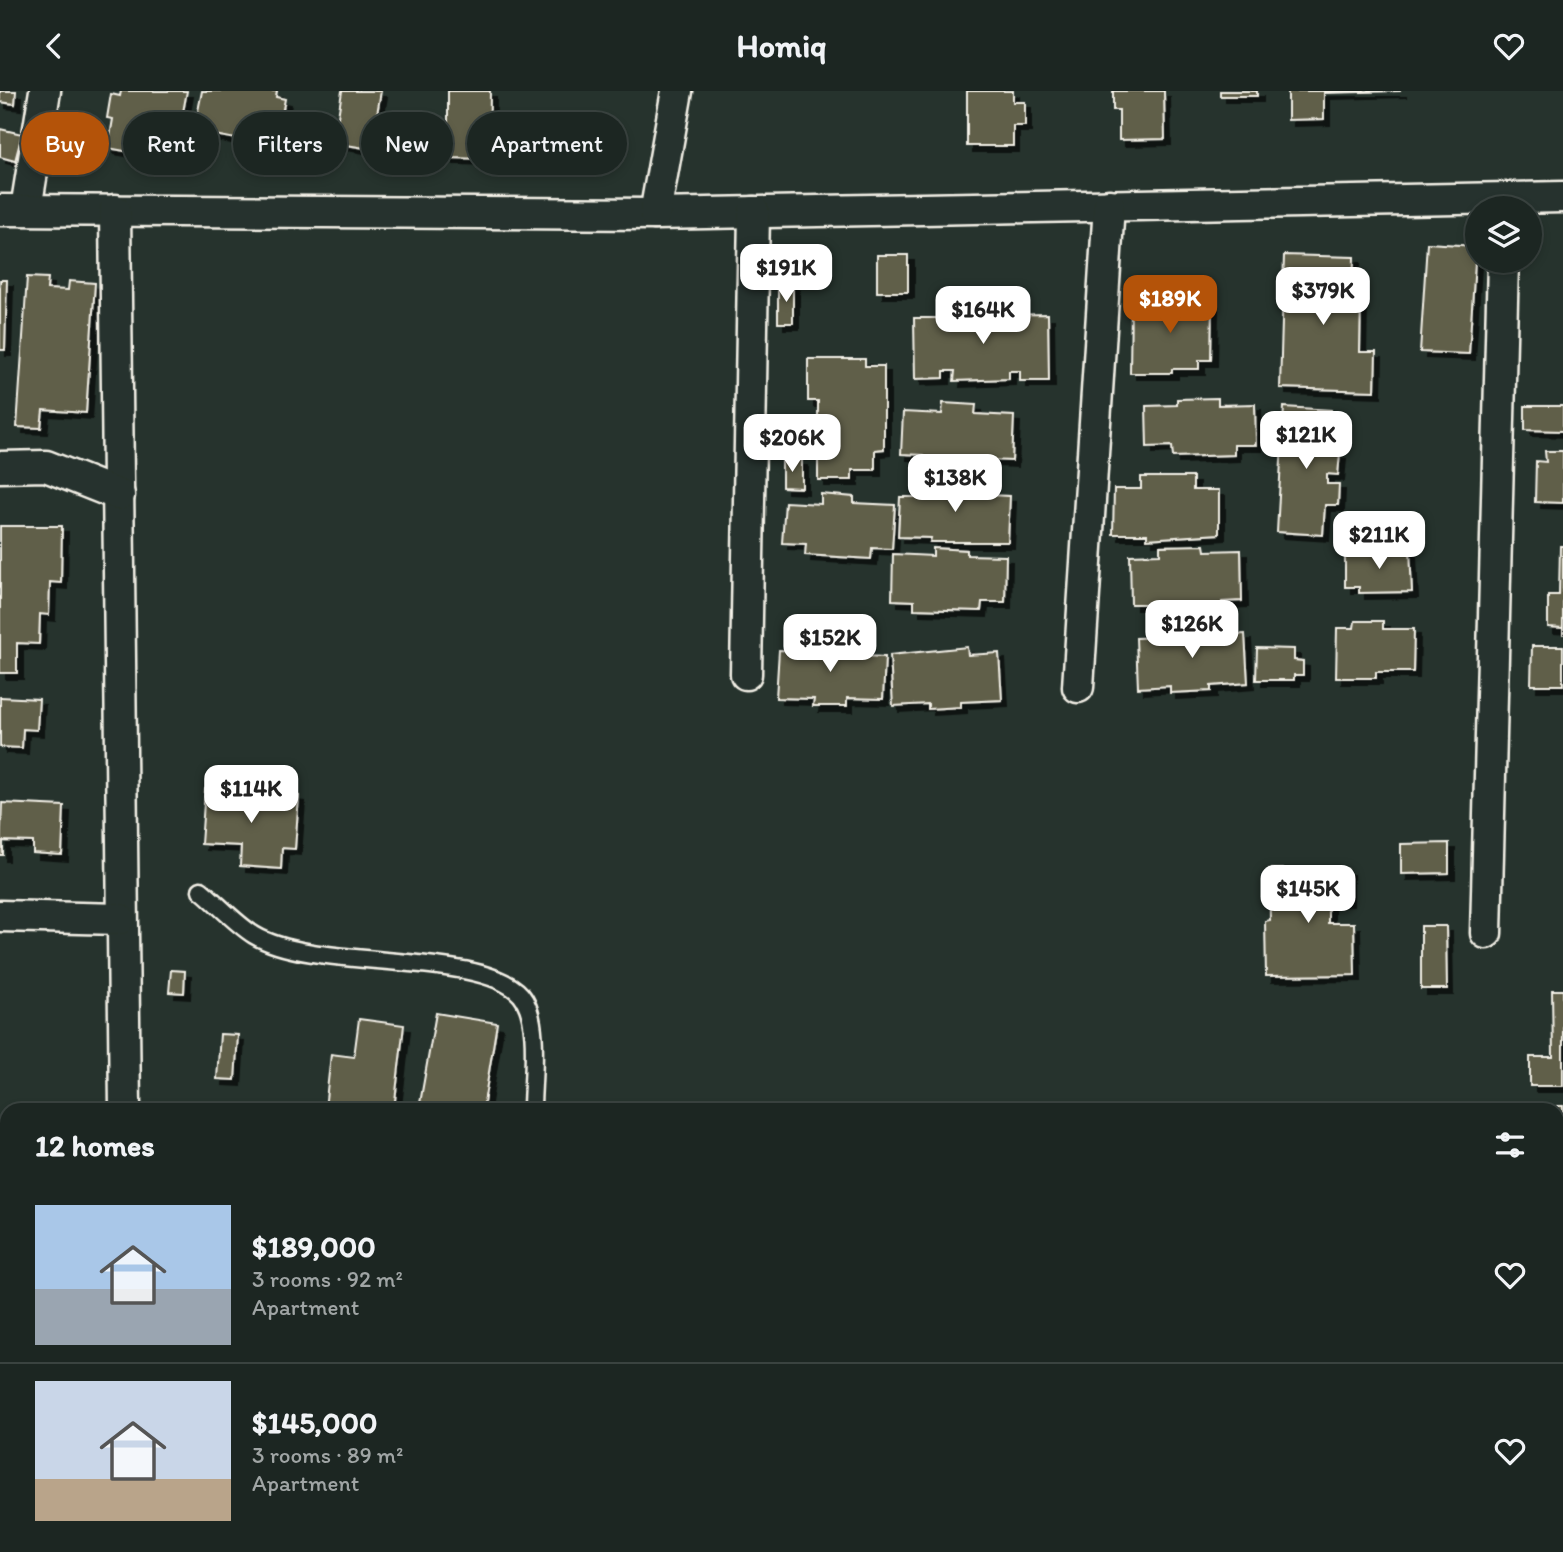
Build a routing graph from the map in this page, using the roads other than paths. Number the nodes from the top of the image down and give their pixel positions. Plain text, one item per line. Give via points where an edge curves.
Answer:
1 (45, 91) edge
2 (677, 91) edge
3 (1563, 197) edge
4 (1542, 199) edge
5 (1465, 203) edge
6 (1108, 205) junction
7 (13, 210) edge
8 (115, 210) junction
9 (754, 212) junction
10 (655, 214) junction
11 (1503, 273) edge
12 (0, 467) edge
13 (119, 495) junction
14 (746, 674) dead end
15 (1078, 687) dead end
16 (201, 890) dead end
17 (0, 916) edge
18 (120, 919) junction
19 (1486, 933) dead end
20 (125, 1103) edge
21 (532, 1103) edge

1 - 7 street
2 - 10 street
3 - 4 street
5 - 6 street
6 - 9 street
6 - 15 street
7 - 8 street
8 - 10 street
8 - 13 street
9 - 10 street
9 - 14 street
11 - 19 street
12 - 13 street via 46,466
13 - 18 street
16 - 21 lane via 255,936 306,952 469,971 503,982 521,996 533,1019
17 - 18 street
18 - 20 street

